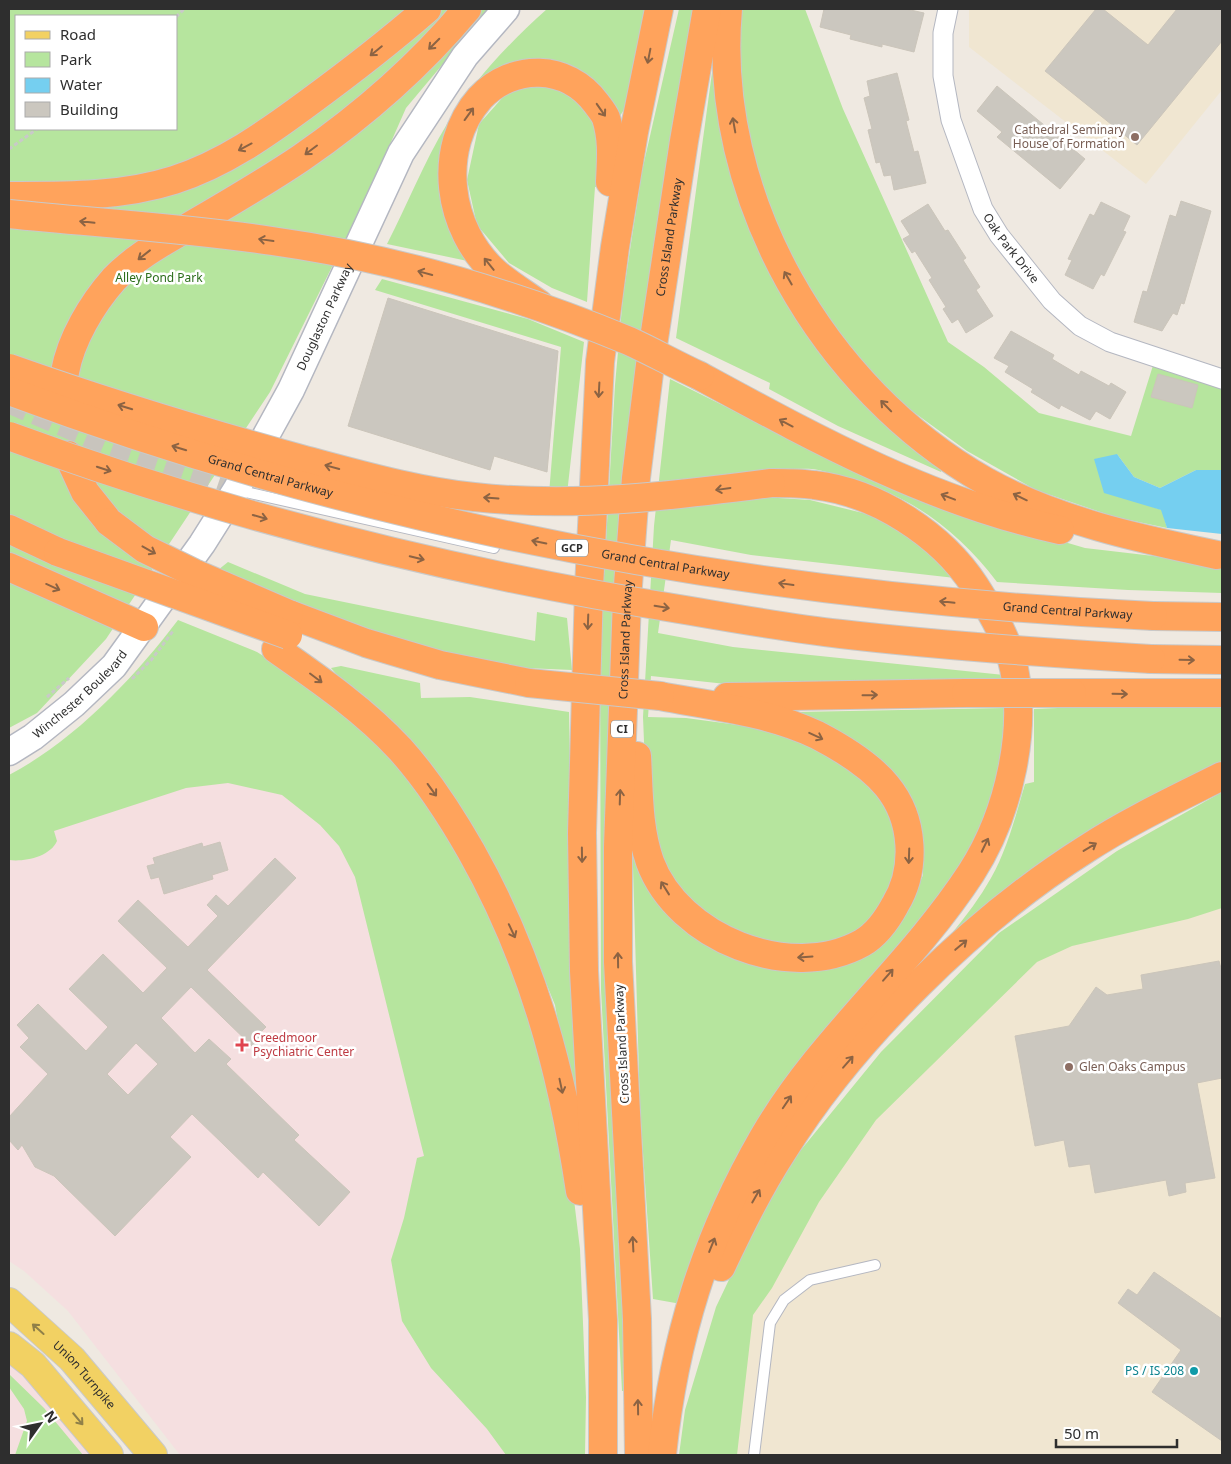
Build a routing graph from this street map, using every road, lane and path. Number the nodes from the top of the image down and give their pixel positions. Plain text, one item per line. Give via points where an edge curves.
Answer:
1 (427, 9) edge
2 (468, 9) edge
3 (506, 9) edge
4 (659, 9) edge
5 (707, 9) edge
6 (728, 9) edge
7 (948, 9) edge
8 (36, 130) edge
9 (9, 149) edge
10 (9, 196) edge
11 (9, 214) edge
12 (555, 314) junction
13 (600, 362) junction
14 (9, 368) edge
15 (1222, 378) edge
16 (9, 391) edge
17 (9, 436) edge
18 (236, 490) junction
19 (9, 529) edge
20 (494, 548) dead end
21 (1220, 555) edge
22 (9, 567) edge
23 (627, 599) junction
24 (1222, 617) edge
25 (144, 627) junction
26 (284, 633) junction
27 (1222, 660) edge
28 (76, 672) dead end
29 (1222, 694) edge
30 (44, 700) dead end
31 (770, 708) junction
32 (9, 752) edge
33 (1222, 776) edge
34 (875, 1265) dead end
35 (9, 1302) edge
36 (9, 1346) edge
37 (603, 1444) edge
38 (109, 1455) edge
39 (153, 1455) edge
40 (639, 1455) edge
41 (664, 1455) edge
42 (754, 1455) edge

1 -> 10 highway via 255,142 216,163 174,180 122,190 72,196
2 -> 26 highway, bridge via 358,115 252,190 147,252 115,279 92,308 65,372 61,414 68,455 85,492 109,522 145,549 194,574
3 - 18 main road, Douglaston Parkway via 465,56 401,153 291,390
4 -> 13 highway via 634,132
5 - 23 highway, Cross Island Parkway / CI via 650,365 636,478
21 -> 6 highway via 1121,534 1046,510 986,481 930,444 891,411 844,362 781,265 758,214 740,156 730,99 725,35
7 - 15 street, Oak Park Drive via 942,33 943,76 951,120 983,209 1004,242 1052,300 1080,326 1110,342
8 - 9 path
12 -> 11 highway, bridge via 480,288 336,252 199,231
12 -> 13 highway via 495,272 473,244 462,222 451,185 454,154 464,121 475,105 504,81 535,71 563,76 588,92 606,116 612,146
21 -> 12 highway, bridge via 1127,544 1040,526 937,493 829,446 700,376 629,342
13 -> 37 highway via 582,833 584,971 603,1320
41 -> 14 highway, bridge via 666,1413 680,1342 701,1272 731,1196 766,1134 812,1064 933,924 972,872 1000,814 1015,756 1018,702 1011,657 993,614 966,572 931,537 894,512 855,494 816,485 771,483 630,499 549,502 473,497 373,478 292,456 196,429
24 -> 16 highway, Grand Central Parkway / GCP, bridge via 1048,612 844,592 637,561 464,525 303,485 172,446
17 -> 27 highway, bridge via 172,492 270,520 536,585 838,633 954,646 1152,659
18 - 20 lane
18 - 25 main road, Douglaston Parkway
19 - 26 highway, bridge via 58,552
22 -> 25 highway
31 -> 23 highway via 856,757 887,787 905,821 911,855 903,891 888,918 864,942 834,955 797,958 728,941 695,922 668,894 650,863 642,834
40 -> 23 highway, Cross Island Parkway / CI via 637,1318 618,962
25 - 32 main road, Winchester Boulevard via 114,666 74,704
26 - 31 highway, bridge via 373,657 430,668 529,683
26 -> 37 highway via 405,756 434,792 492,887 518,943 542,1009 573,1141 587,1232
28 - 30 path
31 -> 29 highway, bridge via 966,693
41 -> 33 highway via 689,1355 716,1278 746,1213 779,1157 834,1079 889,1016 951,953 1019,896 1086,849
34 - 42 lane via 810,1280 784,1300 770,1323
39 -> 35 main road, Union Turnpike via 72,1359
36 -> 38 main road via 33,1365

